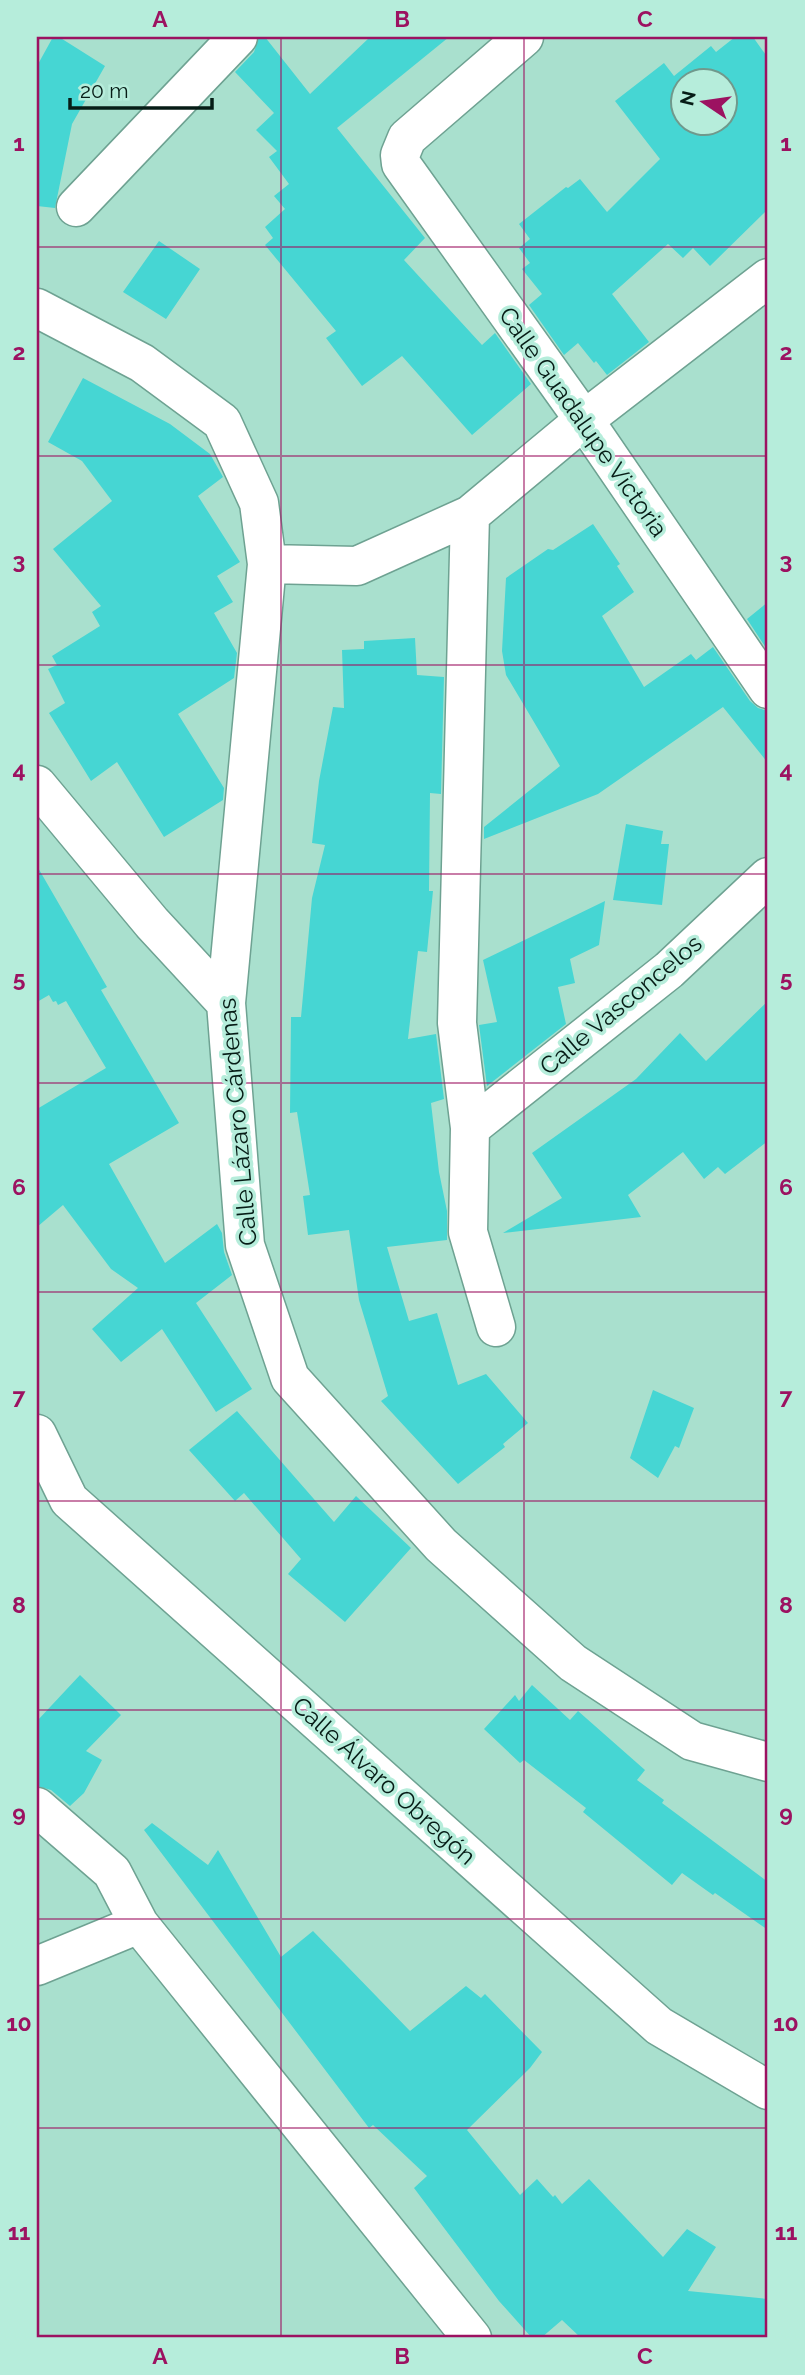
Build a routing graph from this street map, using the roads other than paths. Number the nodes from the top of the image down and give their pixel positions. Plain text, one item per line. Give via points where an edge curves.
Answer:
1 (239, 37) edge
2 (524, 37) edge
3 (76, 207) dead end
4 (768, 278) edge
5 (37, 308) edge
6 (584, 421) junction
7 (470, 515) junction
8 (267, 564) junction
9 (768, 689) edge
10 (37, 785) edge
11 (768, 877) edge
12 (226, 1003) junction
13 (470, 1128) junction
14 (496, 1327) dead end
15 (37, 1434) edge
16 (768, 1762) edge
17 (37, 1807) edge
18 (139, 1924) junction
19 (37, 1966) edge
20 (768, 2090) edge
21 (472, 2338) edge

1 - 3 street
2 - 6 street, Calle Guadalupe Victoria via 407,138 400,155 405,172
4 - 6 street
5 - 8 street, Calle Lázaro Cárdenas via 142,363 222,422 259,503
6 - 7 street
6 - 9 street, Calle Guadalupe Victoria
7 - 8 street via 357,566
7 - 13 street via 457,1023
8 - 12 street, Calle Lázaro Cárdenas
10 - 12 street via 152,923
11 - 13 street, Calle Vasconcelos via 669,970
12 - 16 street, Calle Lázaro Cárdenas via 245,1245 290,1378 441,1545 573,1663 692,1741
13 - 14 street via 468,1232
15 - 20 street, Calle Álvaro Obregón via 69,1500 659,2025
17 - 18 street via 112,1872
18 - 19 street
18 - 21 street

